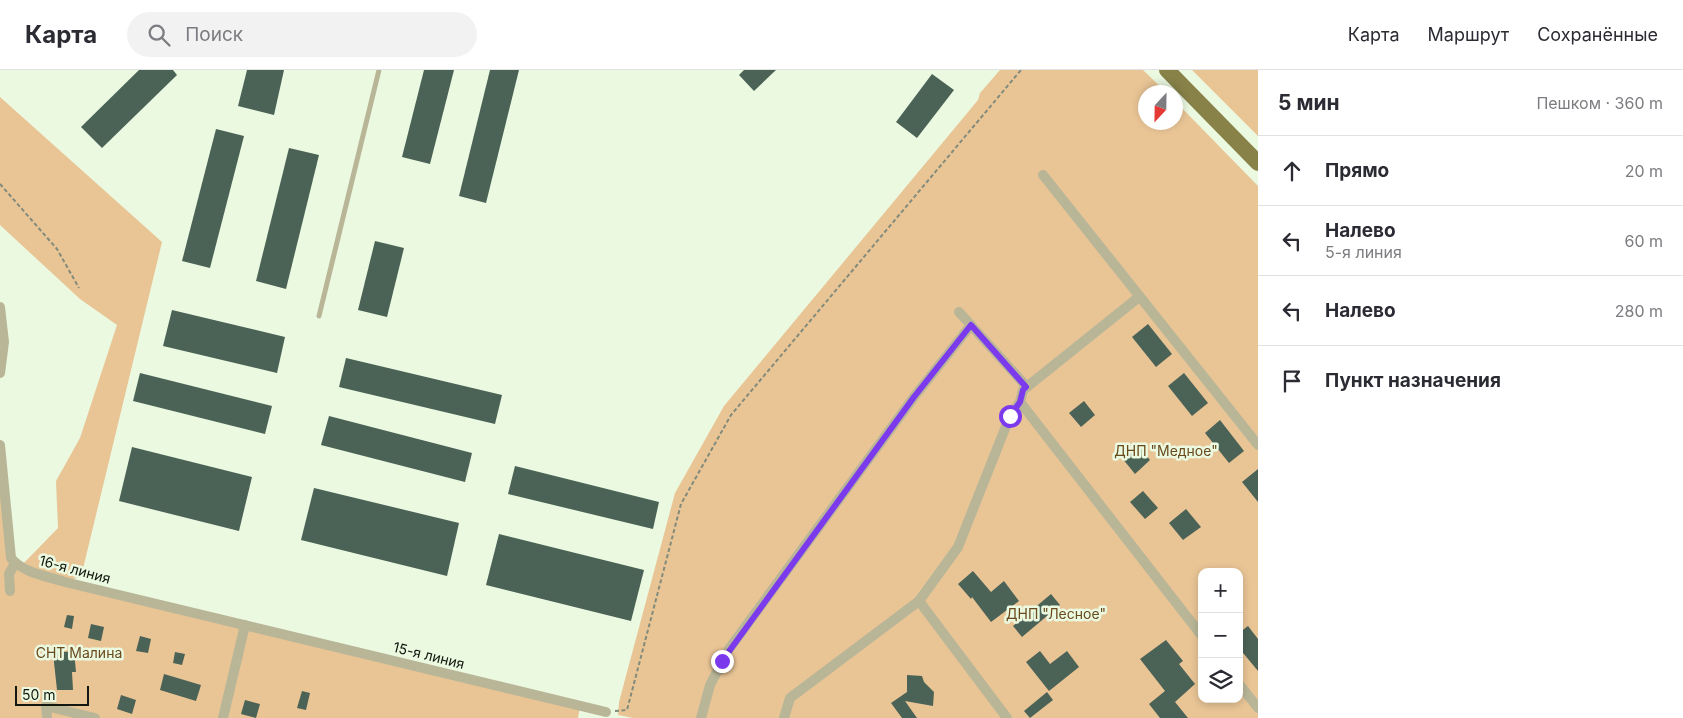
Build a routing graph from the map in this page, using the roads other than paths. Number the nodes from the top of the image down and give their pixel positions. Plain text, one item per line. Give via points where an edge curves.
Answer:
1 (379, 70) edge
2 (1167, 70) edge
3 (1258, 163) edge
4 (1043, 175) dead end
5 (1139, 297) junction
6 (0, 307) edge
7 (959, 312) dead end
8 (319, 316) dead end
9 (971, 325) junction
10 (0, 373) edge
11 (1026, 387) junction
12 (1020, 402) junction
13 (0, 445) edge
14 (1258, 445) edge
15 (15, 563) junction
16 (10, 591) dead end
17 (919, 601) junction
18 (245, 626) junction
19 (1198, 631) edge
20 (1243, 689) edge
21 (1258, 708) edge
22 (606, 712) road end
23 (47, 718) edge
24 (95, 718) edge
25 (223, 718) edge
26 (701, 718) edge
27 (784, 718) edge
28 (1007, 718) edge

1 - 8 lane
2 - 3 main road
4 - 5 street
5 - 11 street
5 - 14 street
6 - 10 street via 4,342
7 - 9 street
9 - 11 street
9 - 26 street via 914,397 729,649 710,685
11 - 12 street
12 - 17 street via 1010,416 958,547
12 - 19 street
13 - 15 street via 8,540
15 - 16 street via 9,574
15 - 18 street, 16-я линия via 28,571 65,582
17 - 27 street via 790,698
17 - 28 street
18 - 22 street, 15-я линия
18 - 25 street
20 - 21 street
23 - 24 street via 46,706

